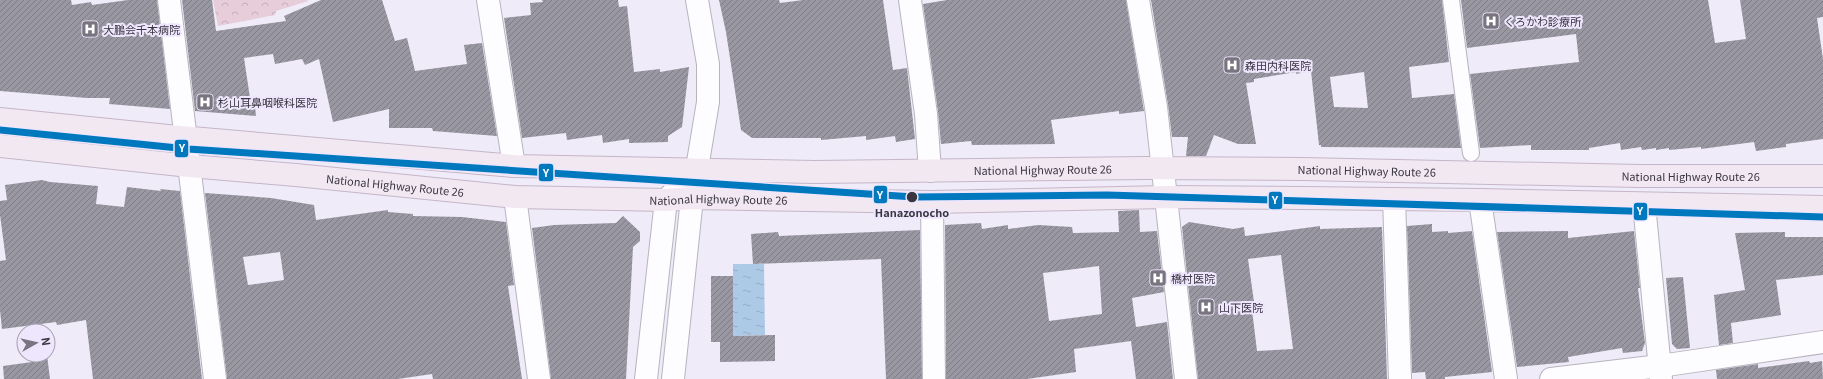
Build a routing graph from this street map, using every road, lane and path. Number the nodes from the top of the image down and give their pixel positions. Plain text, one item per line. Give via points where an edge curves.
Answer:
1 (169, 0) edge
2 (488, 0) edge
3 (697, 0) edge
4 (910, 0) edge
5 (1138, 0) edge
6 (1451, 0) edge
7 (0, 119) edge
8 (187, 137) junction
9 (0, 146) edge
10 (1470, 153) dead end
11 (190, 166) junction
12 (514, 166) junction
13 (1162, 168) junction
14 (696, 169) junction
15 (930, 171) junction
16 (1823, 176) edge
17 (515, 197) junction
18 (1165, 197) junction
19 (692, 198) junction
20 (1394, 199) junction
21 (666, 200) junction
22 (1480, 200) junction
23 (932, 202) junction
24 (1644, 204) junction
25 (1823, 207) edge
26 (1823, 342) edge
27 (1660, 372) edge
28 (215, 379) edge
29 (539, 379) edge
30 (646, 379) edge
31 (673, 379) edge
32 (934, 379) edge
33 (1186, 379) edge
34 (1400, 379) edge
35 (1506, 379) edge
36 (1551, 379) edge

1 - 8 street
2 - 12 street
3 - 14 street via 708,64 707,109
4 - 15 street via 926,114
5 - 13 street via 1152,79
6 - 10 street
7 - 8 highway, National Highway Route 26
8 - 11 street
8 - 12 highway, National Highway Route 26
9 - 11 highway, National Highway Route 26
11 - 17 highway, National Highway Route 26
11 - 28 street
12 - 14 highway, National Highway Route 26
13 - 15 highway, National Highway Route 26
13 - 16 highway, National Highway Route 26 via 1640,176
13 - 18 street
14 - 15 highway, National Highway Route 26
14 - 19 street
14 - 21 street
17 - 21 highway, National Highway Route 26
17 - 29 street
18 - 20 highway, National Highway Route 26
18 - 23 highway, National Highway Route 26
18 - 33 street
19 - 21 highway, National Highway Route 26
19 - 23 highway, National Highway Route 26
19 - 31 street
20 - 22 highway, National Highway Route 26
20 - 34 street
21 - 30 street
22 - 24 highway, National Highway Route 26
22 - 35 street
23 - 32 street
24 - 25 highway, National Highway Route 26
24 - 27 street
26 - 27 street
27 - 36 street

